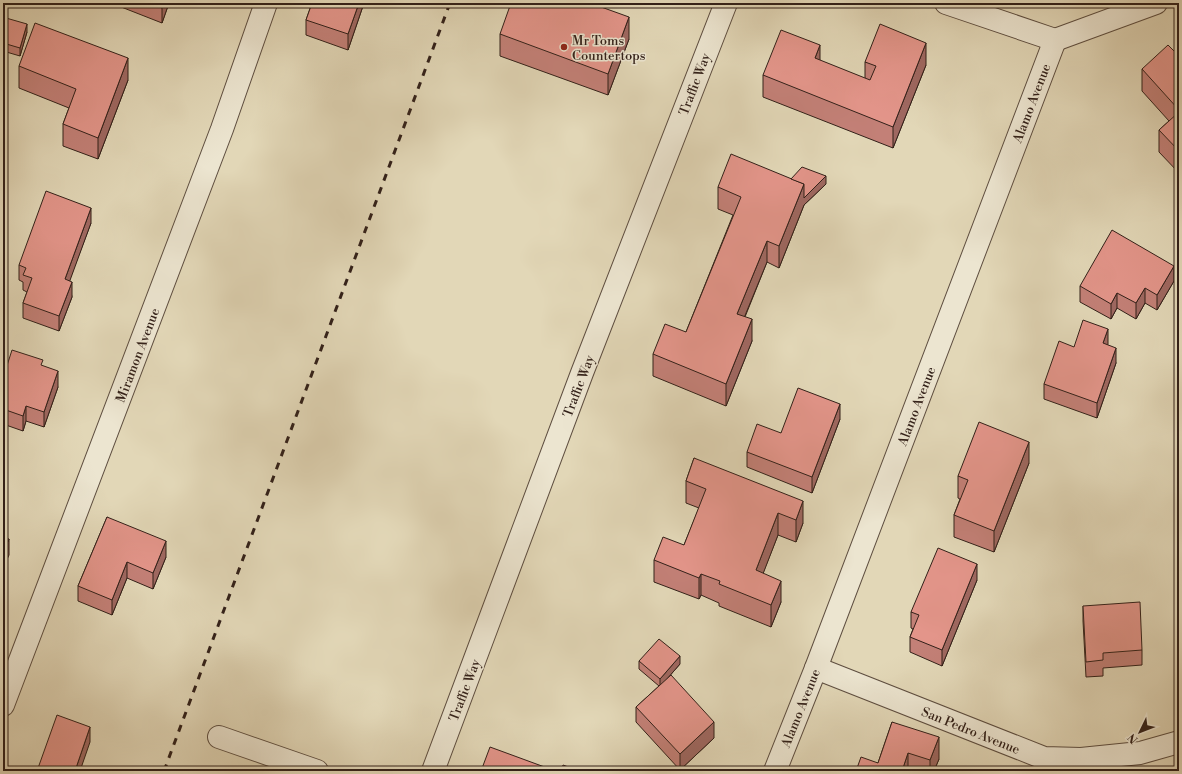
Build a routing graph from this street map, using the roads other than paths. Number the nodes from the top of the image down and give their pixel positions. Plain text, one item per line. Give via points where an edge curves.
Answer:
1 (266, 3) edge
2 (726, 3) edge
3 (946, 3) edge
4 (1156, 3) edge
5 (1055, 40) junction
6 (11, 660) edge
7 (816, 668) junction
8 (3, 705) edge
9 (219, 737) dead end
10 (1179, 742) edge
11 (317, 771) edge
12 (433, 771) edge
13 (775, 771) edge

1 - 6 street, Miramon Avenue via 220,137
2 - 12 street, Traffic Way via 582,373
3 - 5 street
4 - 5 street
5 - 7 street, Alamo Avenue
6 - 8 street, Miramon Avenue
7 - 10 street, San Pedro Avenue via 1044,758 1081,759 1140,753
7 - 13 street, Alamo Avenue
9 - 11 street

